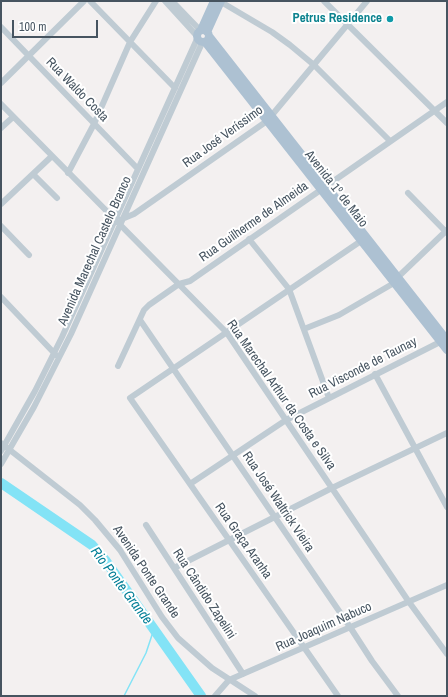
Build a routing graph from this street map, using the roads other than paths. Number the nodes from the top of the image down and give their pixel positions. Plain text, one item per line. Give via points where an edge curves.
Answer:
1 (84, 1) edge
2 (90, 1) edge
3 (156, 1) edge
4 (165, 1) edge
5 (172, 1) edge
6 (219, 1) edge
7 (324, 1) edge
8 (367, 1) edge
9 (347, 24) junction
10 (1, 27) edge
11 (202, 36) junction
12 (130, 42) junction
13 (29, 56) junction
14 (314, 65) junction
15 (1, 83) edge
16 (175, 88) junction
17 (447, 102) edge
18 (1, 104) edge
19 (434, 111) junction
20 (13, 117) junction
21 (269, 118) junction
22 (447, 123) edge
23 (94, 124) junction
24 (1, 128) edge
25 (390, 141) junction
26 (52, 156) junction
27 (138, 169) junction
28 (68, 173) junction
29 (34, 174) junction
30 (324, 188) junction
31 (408, 194) dead end
32 (57, 198) dead end
33 (1, 204) edge
34 (123, 219) junction
35 (115, 221) junction
36 (1, 226) edge
37 (120, 226) junction
38 (447, 232) edge
39 (249, 239) junction
40 (361, 241) junction
41 (29, 255) dead end
42 (396, 280) junction
43 (179, 284) junction
44 (289, 289) junction
45 (1, 296) edge
46 (140, 320) junction
47 (304, 329) junction
48 (227, 332) junction
49 (445, 340) edge
50 (447, 350) edge
51 (55, 352) junction
52 (58, 360) junction
53 (118, 366) dead end
54 (173, 369) junction
55 (375, 374) junction
56 (329, 398) junction
57 (286, 420) junction
58 (447, 433) edge
59 (4, 447) edge
60 (415, 448) junction
61 (233, 456) junction
62 (1, 464) edge
63 (190, 484) junction
64 (332, 488) junction
65 (447, 507) edge
66 (275, 517) junction
67 (146, 525) dead end
68 (229, 540) junction
69 (174, 568) junction
70 (447, 585) edge
71 (409, 602) junction
72 (350, 627) junction
73 (304, 647) junction
74 (447, 654) edge
75 (242, 674) junction
76 (229, 680) junction
77 (215, 696) edge
78 (255, 696) edge
79 (338, 696) edge
80 (398, 696) edge

1 - 13 street
2 - 12 street
3 - 12 street
4 - 11 street
5 - 11 street, Avenida 1º de Maio
6 - 11 main road, Avenida Marechal Castelo Branco
6 - 14 street via 282,38
7 - 9 street
8 - 9 street, Rua José Veríssimo
9 - 14 street, Rua José Veríssimo
9 - 19 street
10 - 13 street, Rua Waldo Costa
11 - 16 street, Avenida Marechal Castelo Branco
11 - 21 main road, Avenida 1º de Maio
11 - 34 street, Avenida Marechal Castelo Branco
12 - 16 street
12 - 23 street
13 - 15 street
13 - 23 street, Rua Waldo Costa
14 - 21 street, Rua José Veríssimo
14 - 25 street
16 - 27 street, Avenida Marechal Castelo Branco
17 - 19 street, Rua Guilherme de Almeida
18 - 20 street, Rua Marechal Arthur da Costa e Silva
19 - 22 street
19 - 25 street, Rua Guilherme de Almeida
20 - 24 street
20 - 26 street, Rua Marechal Arthur da Costa e Silva
21 - 30 main road, Avenida 1º de Maio
21 - 34 street, Rua José Veríssimo via 134,214
23 - 27 street, Rua Waldo Costa
23 - 28 street
25 - 30 street, Rua Guilherme de Almeida
26 - 28 street, Rua Marechal Arthur da Costa e Silva
26 - 29 street
27 - 35 street, Avenida Marechal Castelo Branco
28 - 35 street, Rua Marechal Arthur da Costa e Silva
29 - 32 street
29 - 33 street
30 - 39 street, Rua Guilherme de Almeida
30 - 40 main road, Avenida 1º de Maio
30 - 42 main road, Avenida 1º de Maio
31 - 38 street
34 - 35 street, Rua José Veríssimo
34 - 37 street, Avenida Marechal Castelo Branco
35 - 37 street, Rua Marechal Arthur da Costa e Silva
35 - 51 street, Avenida Marechal Castelo Branco
36 - 41 street
37 - 43 street, Rua Marechal Arthur da Costa e Silva
37 - 52 street, Avenida Marechal Castelo Branco
38 - 42 street
39 - 43 street, Rua Guilherme de Almeida via 190,281
39 - 44 street
40 - 42 main road, Avenida 1º de Maio
40 - 44 street
42 - 47 street via 339,315
42 - 49 main road, Avenida 1º de Maio
43 - 46 street, Rua Guilherme de Almeida via 149,305
43 - 48 street, Rua Marechal Arthur da Costa e Silva
44 - 47 street
44 - 48 street
45 - 51 street
46 - 53 street, Rua Guilherme de Almeida
46 - 54 street, Rua José Waltrick Vieira
47 - 56 street
48 - 54 street
48 - 57 street, Rua Marechal Arthur da Costa e Silva
49 - 50 main road, Avenida 1º de Maio
49 - 55 street, Rua Visconde de Taunay
51 - 52 street
51 - 59 street, Avenida Marechal Castelo Branco
52 - 59 street, Avenida Marechal Castelo Branco
54 - 61 street, Rua José Waltrick Vieira
54 - 63 street, Rua Graça Aranha via 130,398
55 - 56 street, Rua Visconde de Taunay
55 - 60 street
56 - 57 street, Rua Visconde de Taunay
57 - 61 street, Rua Visconde de Taunay
57 - 64 street, Rua Marechal Arthur da Costa e Silva
58 - 60 street
59 - 62 street, Avenida Marechal Castelo Branco
59 - 76 street, Avenida Ponte Grande via 80,505 95,520 120,550 178,638
60 - 64 street
60 - 65 street
61 - 63 street, Rua Visconde de Taunay
61 - 66 street, Rua José Waltrick Vieira
63 - 68 street, Rua Graça Aranha
64 - 66 street
64 - 71 street, Rua Marechal Arthur da Costa e Silva
66 - 68 street
66 - 72 street, Rua José Waltrick Vieira
67 - 69 street, Rua Cândido Zapelini
68 - 69 street
68 - 73 street, Rua Graça Aranha
69 - 75 street, Rua Cândido Zapelini
70 - 71 street, Rua Joaquim Nabuco
71 - 72 street, Rua Joaquim Nabuco
71 - 74 street, Rua Marechal Arthur da Costa e Silva
72 - 73 street, Rua Joaquim Nabuco
72 - 80 street, Rua José Waltrick Vieira
73 - 75 street, Rua Joaquim Nabuco
73 - 79 street, Rua Graça Aranha
75 - 76 street, Rua Joaquim Nabuco
76 - 77 street, Rua Joaquim Nabuco
76 - 78 street, Avenida Ponte Grande

